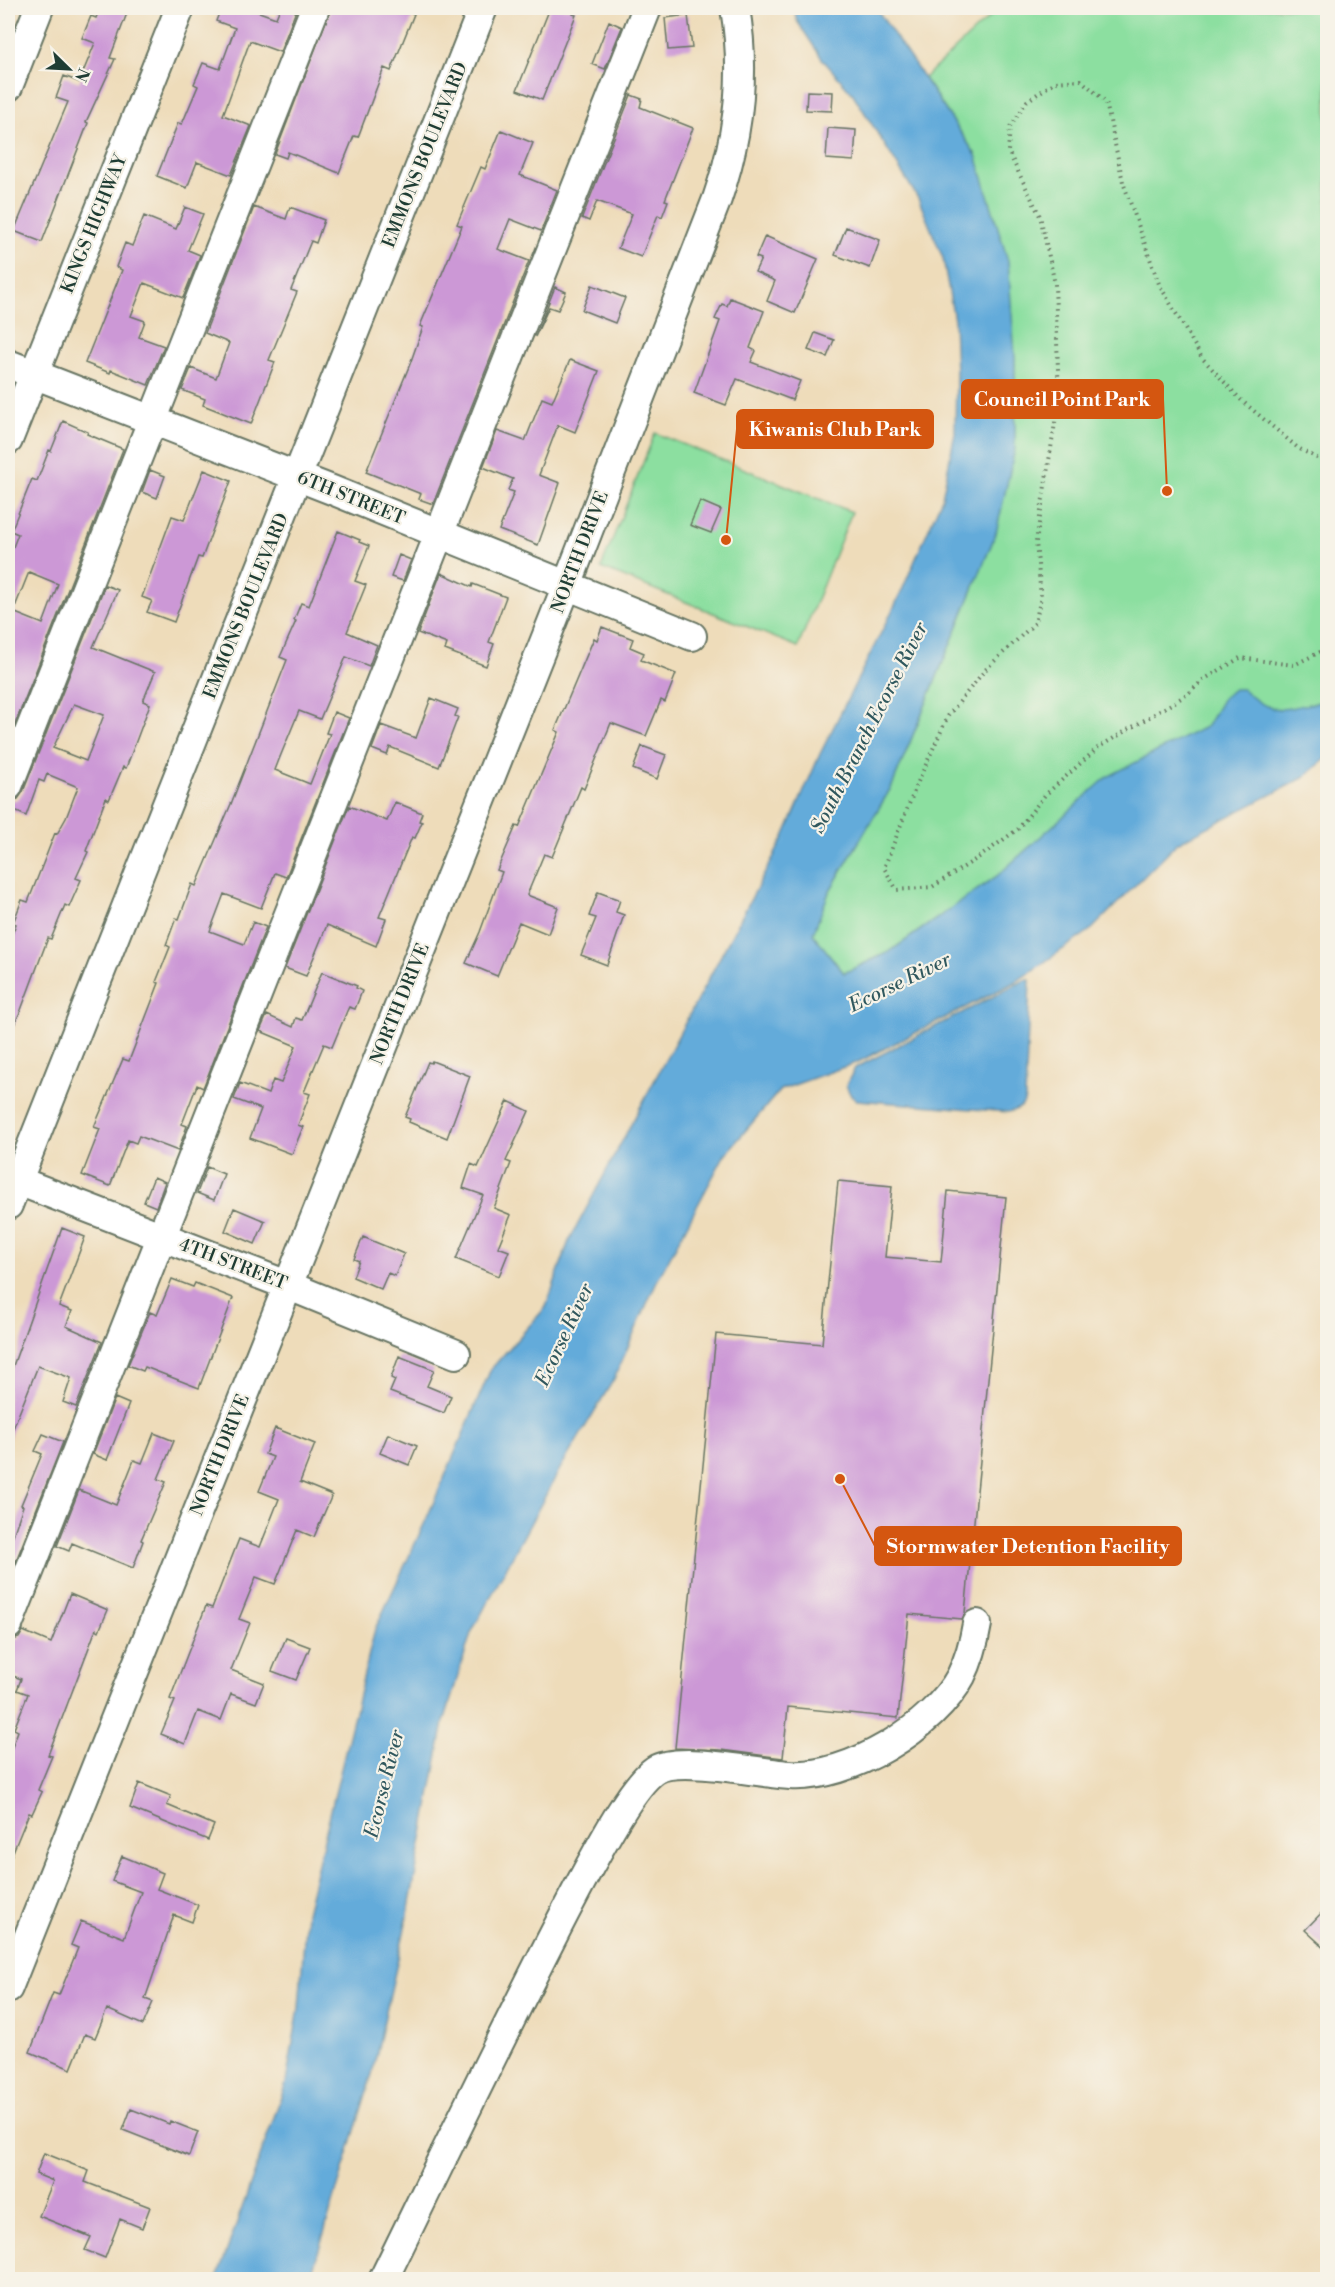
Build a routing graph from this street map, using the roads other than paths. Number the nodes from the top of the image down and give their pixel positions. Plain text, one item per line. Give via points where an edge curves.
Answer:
1 (39, 8) edge
2 (180, 8) edge
3 (315, 8) edge
4 (483, 8) edge
5 (647, 8) edge
6 (735, 8) edge
7 (8, 87) edge
8 (8, 364) edge
9 (34, 374) junction
10 (152, 421) junction
11 (8, 440) edge
12 (297, 477) junction
13 (439, 534) junction
14 (567, 585) junction
15 (692, 636) dead end
16 (8, 786) edge
17 (11, 1188) edge
18 (161, 1237) junction
19 (287, 1285) junction
20 (456, 1354) dead end
21 (977, 1624) dead end
22 (8, 1625) edge
23 (8, 1988) edge
24 (383, 2280) edge

1 - 7 street
2 - 9 street, KINGS HIGHWAY
3 - 10 street
4 - 12 street, EMMONS BOULEVARD
5 - 13 street
6 - 14 street, NORTH DRIVE via 741,93 726,173
8 - 9 street, 6TH STREET
9 - 10 street, 6TH STREET
9 - 11 street, KINGS HIGHWAY
10 - 12 street, 6TH STREET
10 - 16 street
12 - 13 street, 6TH STREET
12 - 17 street, EMMONS BOULEVARD
13 - 14 street, 6TH STREET
13 - 18 street
14 - 15 street, 6TH STREET
14 - 19 street, NORTH DRIVE
17 - 18 street, 4TH STREET
18 - 19 street, 4TH STREET
18 - 22 street
19 - 20 street, 4TH STREET
19 - 23 street, NORTH DRIVE
21 - 24 street via 970,1656 943,1700 894,1743 866,1758 828,1772 793,1776 677,1763 647,1775 597,1853 551,1939

